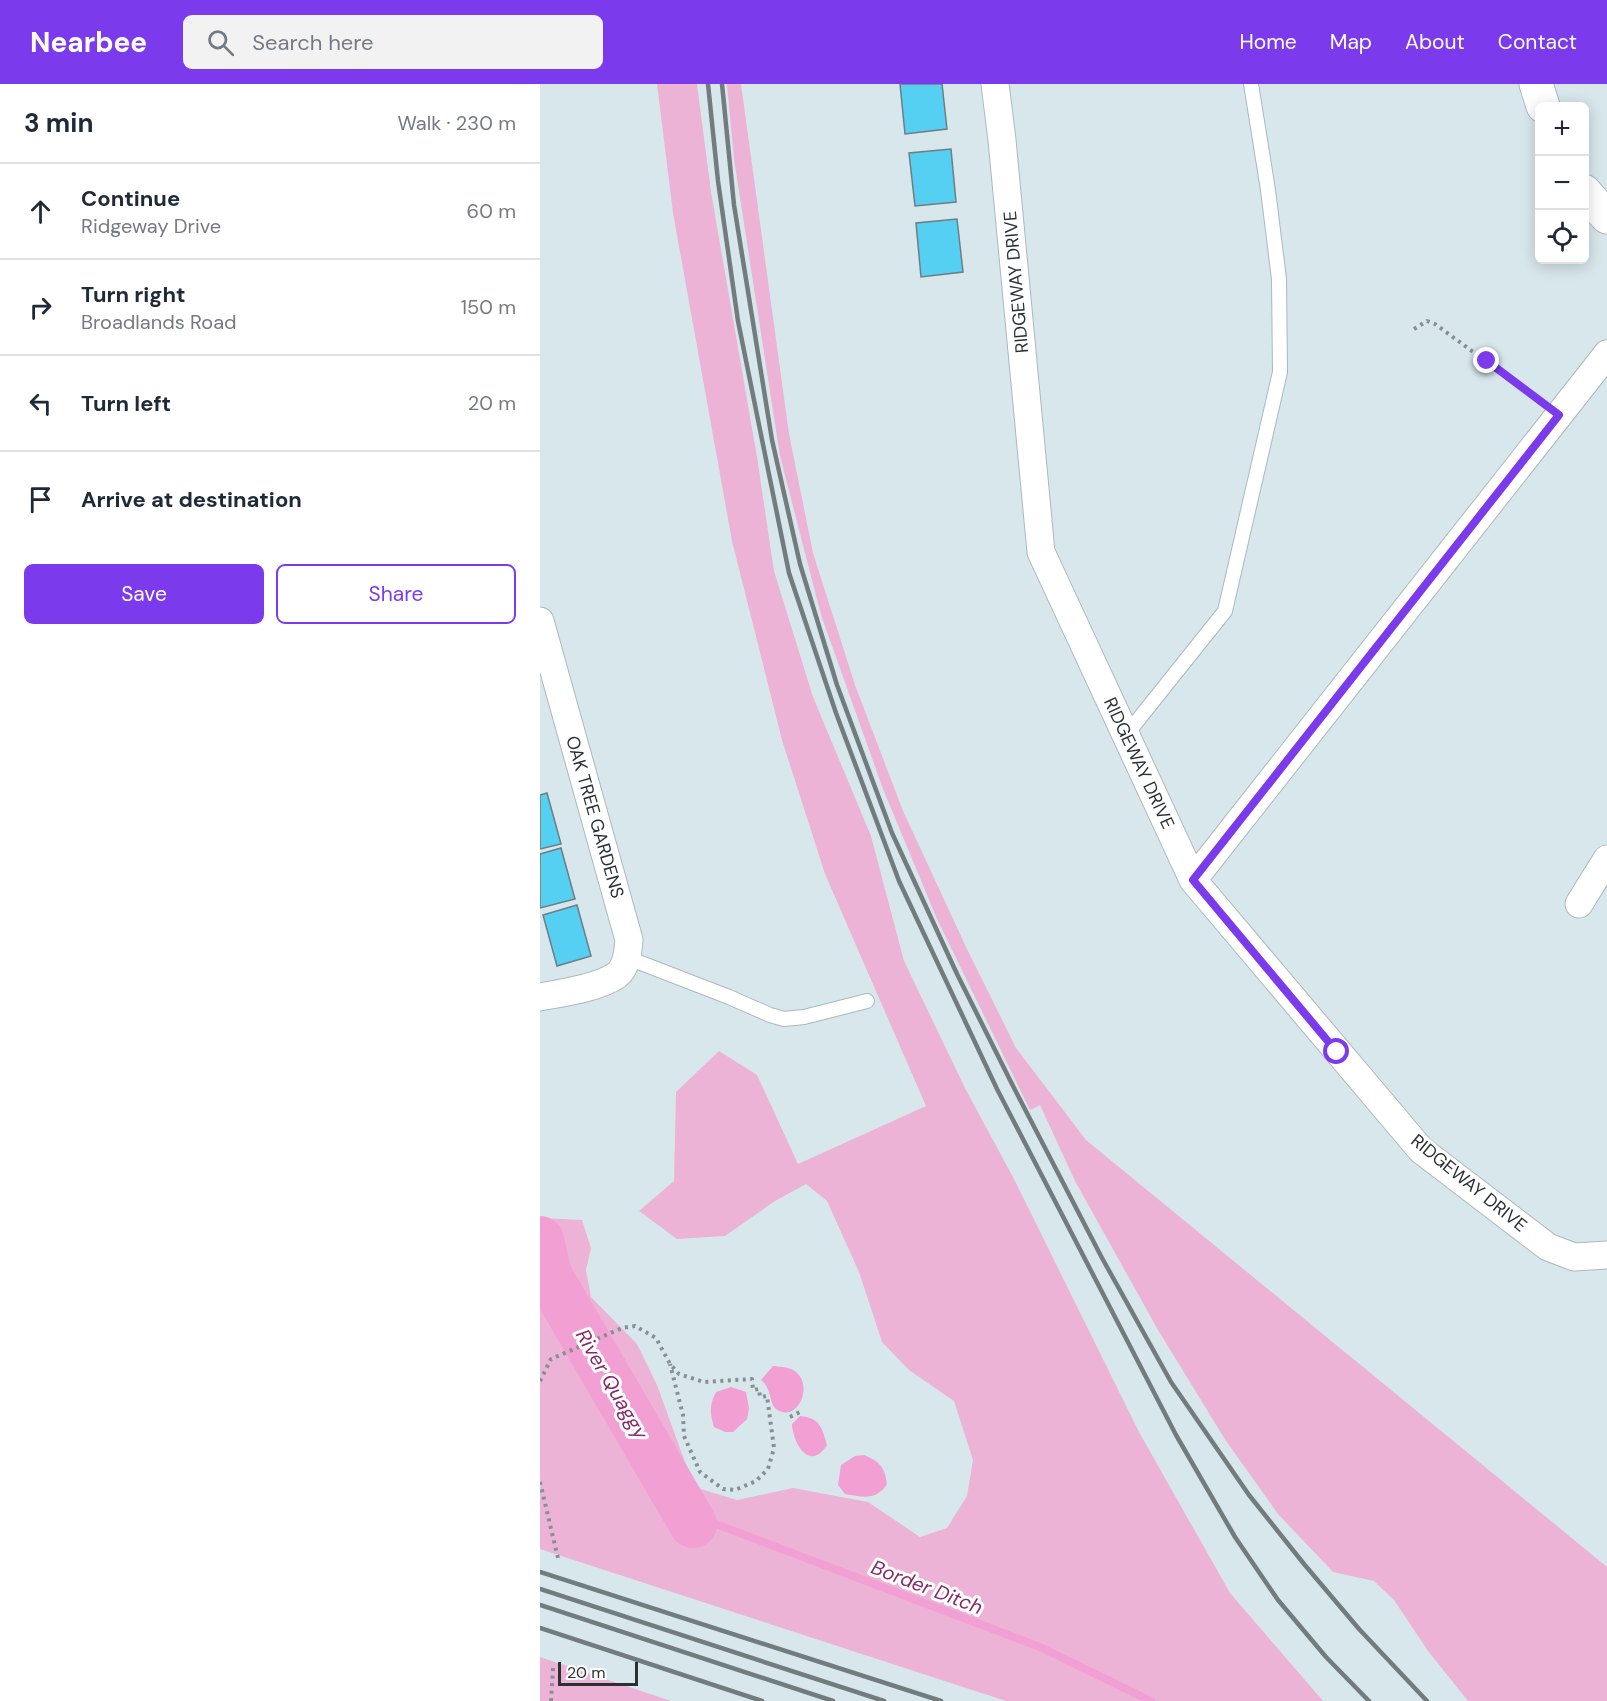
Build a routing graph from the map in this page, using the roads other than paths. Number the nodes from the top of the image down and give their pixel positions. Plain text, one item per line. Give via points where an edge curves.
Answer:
1 (995, 84) edge
2 (1251, 84) edge
3 (1536, 84) edge
4 (1542, 102) edge
5 (1589, 197) edge
6 (1607, 217) edge
7 (1607, 354) edge
8 (540, 621) edge
9 (1126, 735) junction
10 (1607, 859) edge
11 (1193, 880) junction
12 (1579, 904) dead end
13 (628, 958) junction
14 (540, 997) edge
15 (867, 1001) dead end
16 (1607, 1255) edge

1 - 9 street, RIDGEWAY DRIVE via 1041,552
2 - 9 lane via 1279,279 1280,372 1225,611
3 - 4 main road
5 - 6 main road
7 - 11 street
8 - 13 street, OAK TREE GARDENS via 629,940
9 - 11 street, RIDGEWAY DRIVE
10 - 12 street
11 - 16 street, RIDGEWAY DRIVE via 1421,1150 1548,1246 1574,1257
13 - 14 street via 618,974 582,990
13 - 15 lane via 784,1019

